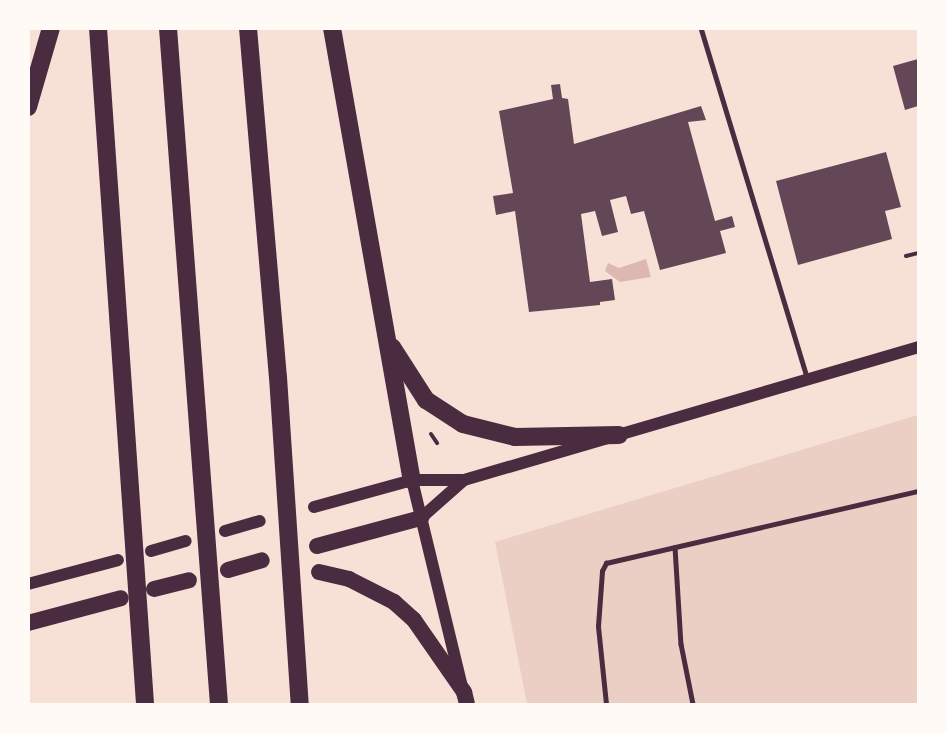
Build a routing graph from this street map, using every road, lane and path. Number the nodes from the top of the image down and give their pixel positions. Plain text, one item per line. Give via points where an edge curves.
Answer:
1 (51, 28) edge
2 (98, 28) edge
3 (168, 28) edge
4 (248, 28) edge
5 (332, 28) edge
6 (701, 28) edge
7 (28, 107) edge
8 (918, 253) edge
9 (906, 256) dead end
10 (386, 335) junction
11 (918, 347) edge
12 (808, 379) junction
13 (438, 430) dead end
14 (431, 434) junction
15 (619, 435) junction
16 (424, 436) dead end
17 (437, 443) dead end
18 (412, 480) junction
19 (464, 480) junction
20 (918, 491) edge
21 (314, 507) dead end
22 (421, 518) junction
23 (260, 521) dead end
24 (225, 531) dead end
25 (186, 541) dead end
26 (317, 546) dead end
27 (675, 547) junction
28 (152, 551) dead end
29 (118, 560) dead end
30 (263, 565) dead end
31 (228, 570) dead end
32 (319, 572) dead end
33 (189, 580) dead end
34 (28, 584) edge
35 (154, 589) dead end
36 (121, 598) dead end
37 (28, 623) edge
38 (465, 698) edge
39 (300, 703) edge
40 (145, 705) edge
41 (219, 705) edge
42 (606, 705) edge
43 (693, 705) edge

1 - 7 highway
2 - 40 highway
3 - 41 highway
4 - 39 highway via 278,377
5 - 10 highway
6 - 12 lane
8 - 9 path
10 - 15 highway via 426,400 463,424 515,437
10 - 18 highway
11 - 12 main road
12 - 15 main road
13 - 14 path
14 - 16 path
14 - 17 path
15 - 19 main road
18 - 19 main road
18 - 21 main road
18 - 22 main road
19 - 22 main road
20 - 27 lane
22 - 26 highway
22 - 38 main road
23 - 24 main road
25 - 28 main road
27 - 42 lane via 606,563 602,571 598,626
27 - 43 lane via 681,644
29 - 34 main road
30 - 31 highway
32 - 38 highway via 349,579 394,602 414,620
33 - 35 highway
36 - 37 highway

